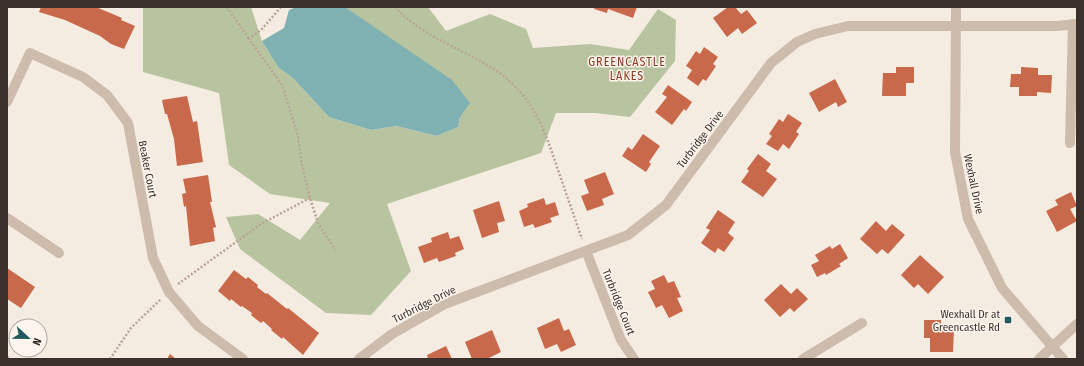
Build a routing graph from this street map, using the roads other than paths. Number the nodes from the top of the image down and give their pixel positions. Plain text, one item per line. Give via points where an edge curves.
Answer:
1 (956, 7) edge
2 (1075, 24) edge
3 (956, 25) junction
4 (7, 102) edge
5 (1070, 143) dead end
6 (7, 218) edge
7 (586, 251) junction
8 (59, 253) dead end
9 (862, 323) dead end
10 (1077, 324) edge
11 (1052, 347) junction
12 (243, 359) edge
13 (360, 359) edge
14 (634, 359) edge
15 (803, 359) edge
16 (1039, 359) edge
17 (1064, 359) edge

1 - 3 street, Wexhall Drive
2 - 3 street, Turbridge Drive
2 - 5 street
3 - 7 street, Turbridge Drive via 848,26 815,34 797,42 771,63 666,205 628,235
3 - 11 street, Wexhall Drive via 954,152 968,219 1002,288
4 - 12 street, Beaker Court via 30,53 83,77 107,95 128,123 153,258 169,292 198,326
6 - 8 street
7 - 13 street, Turbridge Drive via 445,304 392,334
7 - 14 street, Turbridge Court via 621,340
9 - 15 street
10 - 11 street
11 - 16 street
11 - 17 street, Wexhall Drive

